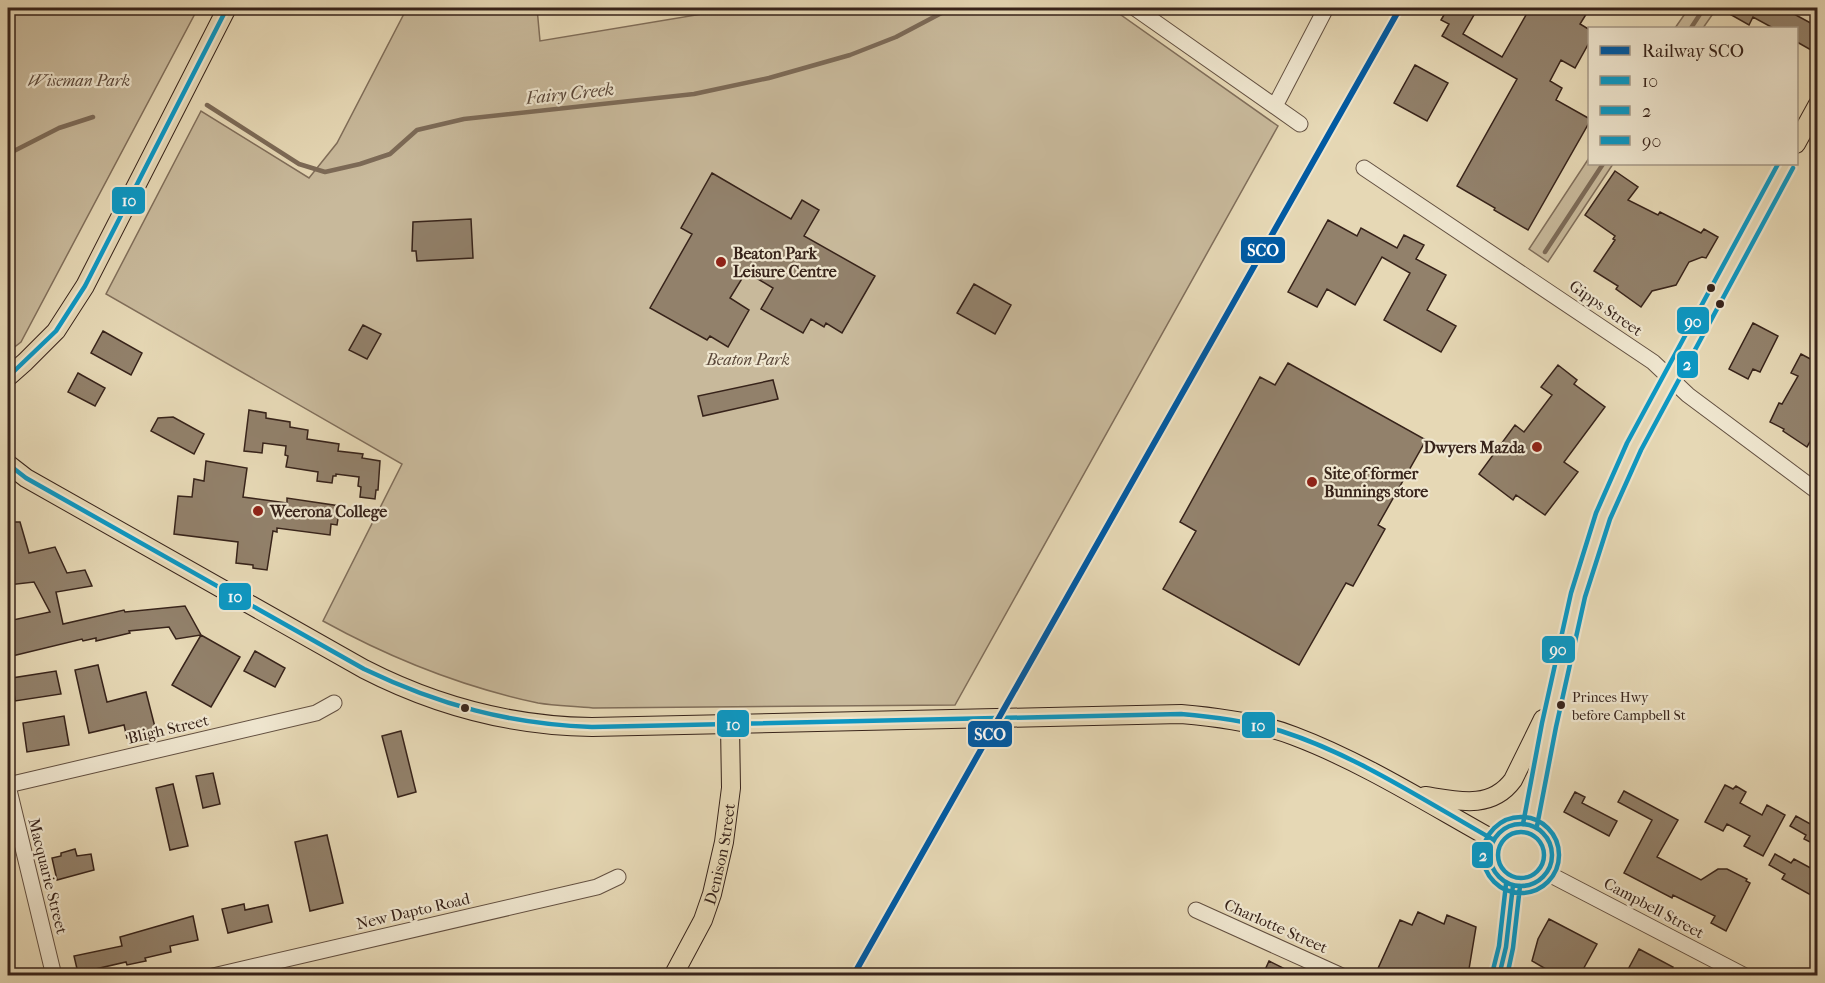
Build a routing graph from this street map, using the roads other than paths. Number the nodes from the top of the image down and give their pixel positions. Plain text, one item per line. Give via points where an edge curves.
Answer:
1 (227, 8) edge
2 (1135, 8) edge
3 (1326, 8) edge
4 (1818, 104) edge
5 (1275, 106) junction
6 (1300, 124) dead end
7 (1798, 142) edge
8 (1785, 165) edge
9 (1364, 168) dead end
10 (8, 377) edge
11 (1671, 379) junction
12 (8, 464) edge
13 (1818, 492) edge
14 (1557, 688) junction
15 (334, 704) dead end
16 (730, 725) junction
17 (8, 785) edge
18 (1411, 794) junction
19 (1530, 825) junction
20 (1494, 840) junction
21 (1546, 873) junction
22 (618, 877) dead end
23 (1513, 885) junction
24 (1196, 910) dead end
25 (54, 975) edge
26 (213, 975) edge
27 (673, 975) edge
28 (1342, 975) edge
29 (1499, 975) edge
30 (1744, 975) edge

1 - 10 main road via 85,286 56,331
2 - 5 street
3 - 5 street
4 - 7 main road
5 - 6 street
8 - 11 main road
9 - 11 street, Gipps Street via 1653,362
11 - 13 street, Gipps Street
11 - 14 main road via 1603,516 1578,595
12 - 16 main road via 364,669 436,700 496,717 562,727
14 - 18 main road via 1523,762 1503,792 1473,802
14 - 19 main road
15 - 17 street, Bligh Street via 316,713
16 - 18 main road via 1181,714 1217,717 1292,735 1340,755
16 - 27 main road, Denison Street via 731,788 715,884 703,920
17 - 25 street, Macquarie Street
18 - 20 main road
19 - 20 main road via 1505,828
19 - 21 main road via 1542,832 1552,851
20 - 23 main road via 1490,858 1493,869 1499,878
21 - 23 main road via 1537,882
21 - 30 street, Campbell Street
22 - 26 street, New Dapto Road via 597,887
23 - 29 main road
24 - 28 street, Charlotte Street

